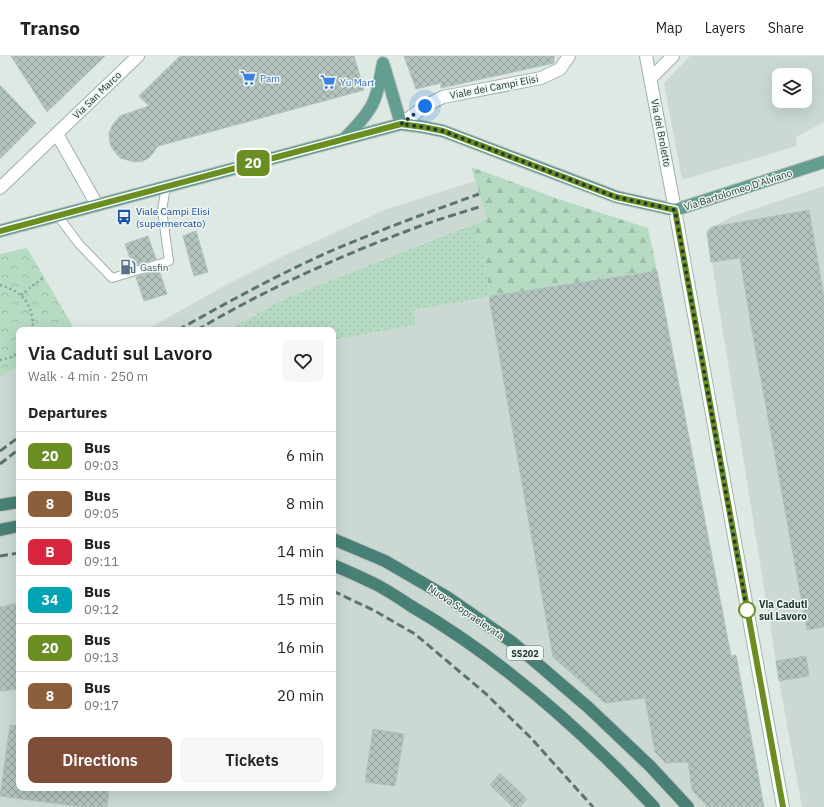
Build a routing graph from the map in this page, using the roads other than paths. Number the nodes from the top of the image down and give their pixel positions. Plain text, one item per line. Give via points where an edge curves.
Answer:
1 (138, 56) edge
2 (569, 56) edge
3 (673, 56) edge
4 (645, 57) edge
5 (382, 59) edge
6 (650, 79) junction
7 (401, 124) junction
8 (57, 134) junction
9 (344, 139) junction
10 (824, 162) edge
11 (166, 187) junction
12 (0, 188) edge
13 (97, 205) junction
14 (675, 210) junction
15 (58, 216) junction
16 (0, 231) edge
17 (16, 502) edge
18 (0, 505) edge
19 (16, 527) edge
20 (0, 530) edge
21 (336, 540) edge
22 (336, 566) edge
23 (654, 807) edge
24 (688, 807) edge
25 (783, 807) edge

1 - 8 street, Via San Marco
2 - 7 street, Viale dei Campi Elisi via 560,69 541,78 443,97 425,106
3 - 6 street
4 - 6 street, Via del Broletto
5 - 7 main road
5 - 9 main road via 379,85 372,105
6 - 14 street, Via del Broletto
7 - 9 main road, Viale dei Campi Elisi
7 - 14 main road, Via Bartolomeo D'Alviano via 443,131 616,197
8 - 12 street, Via San Marco
8 - 13 street
9 - 11 main road, Viale dei Campi Elisi
10 - 14 main road, Via Bartolomeo D'Alviano
11 - 13 main road, Viale dei Campi Elisi
11 - 15 lane via 162,210 169,261 112,278 79,244
13 - 15 main road, Viale dei Campi Elisi
14 - 25 street
15 - 16 main road, Viale dei Campi Elisi
17 - 18 highway
19 - 20 highway
21 - 24 highway, Nuova Sopraelevata / SS202 via 385,561 447,597 512,642 589,708 650,766
22 - 23 highway, SS202 via 375,584 495,661 573,726

